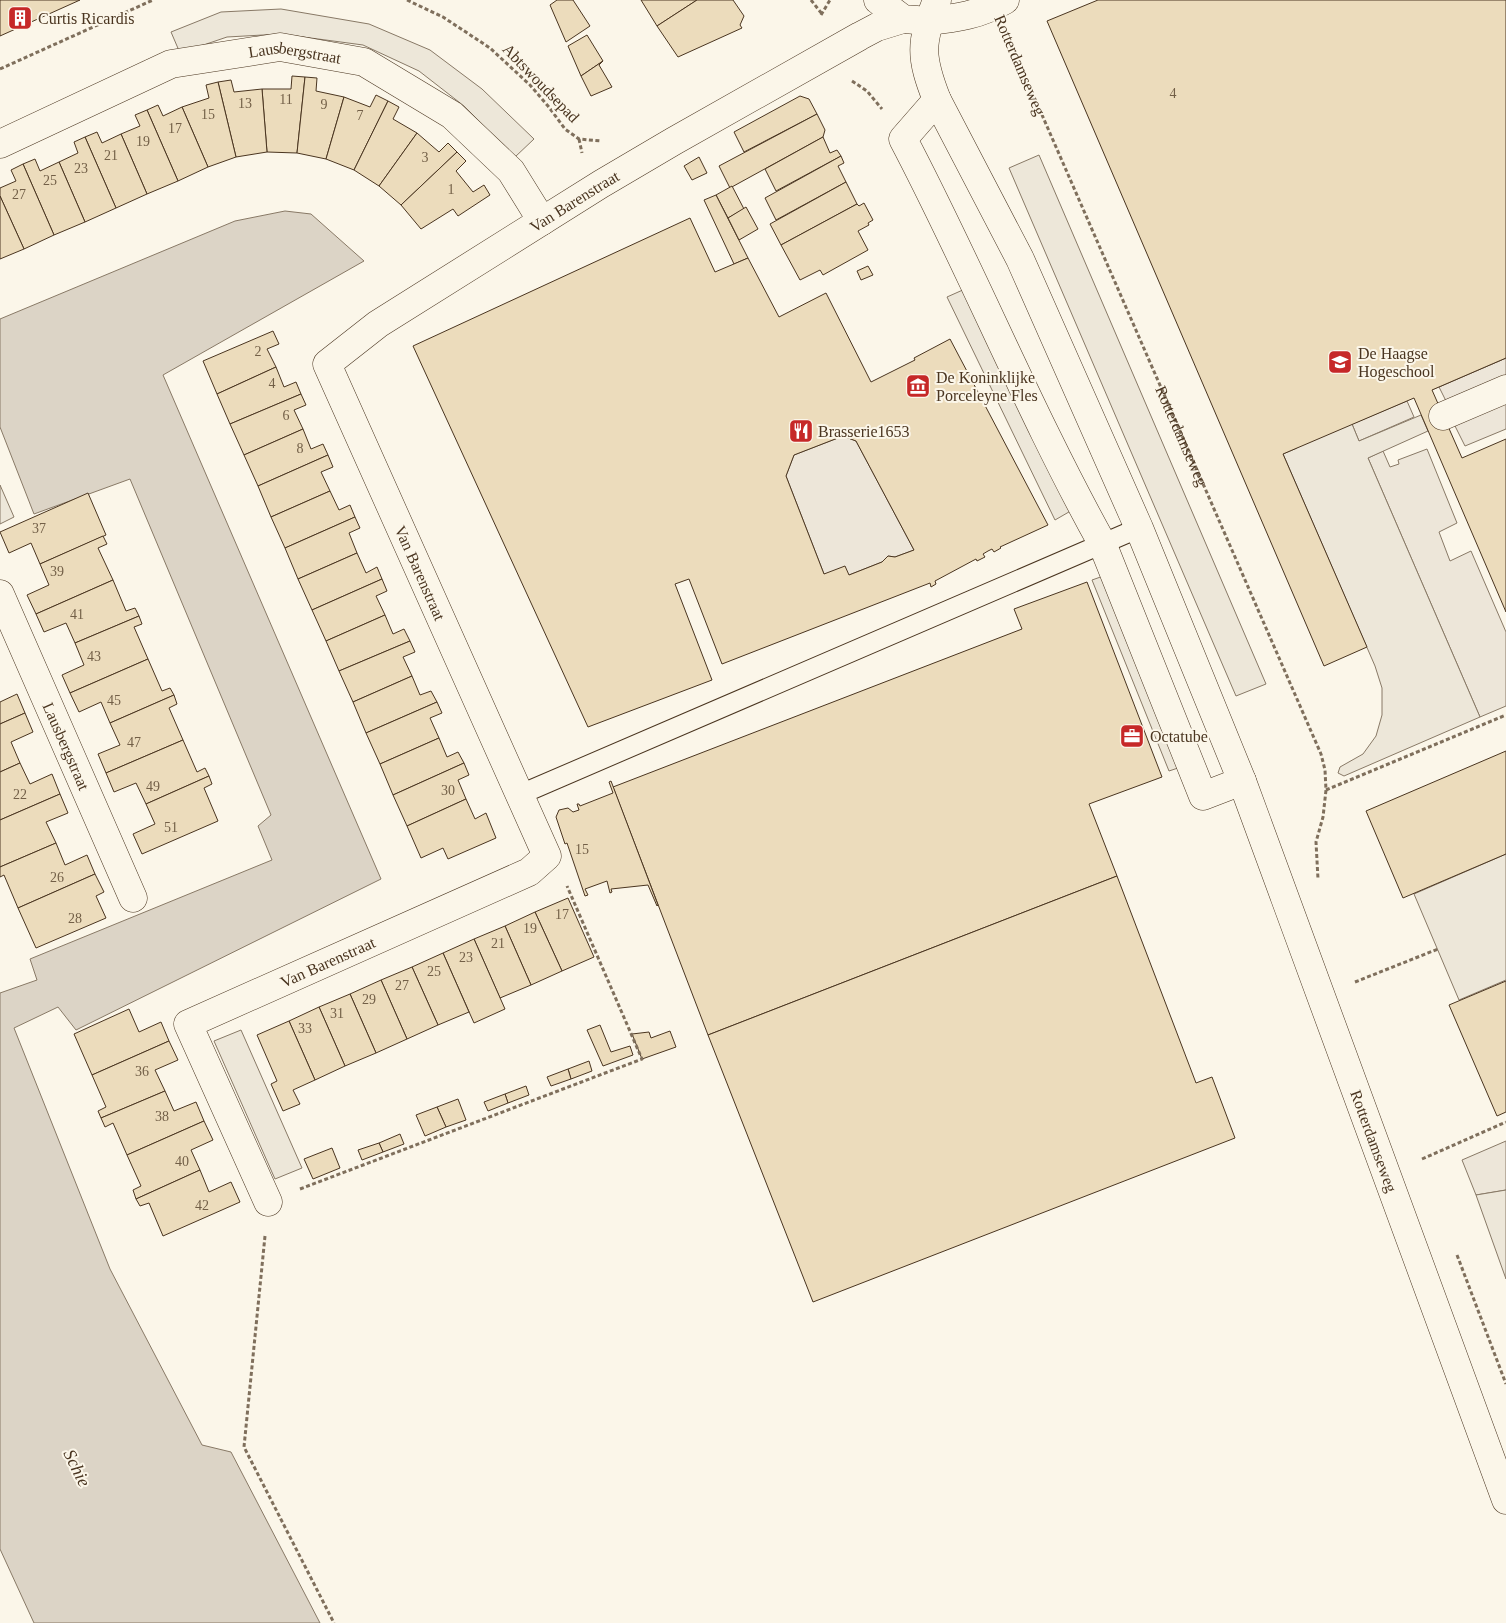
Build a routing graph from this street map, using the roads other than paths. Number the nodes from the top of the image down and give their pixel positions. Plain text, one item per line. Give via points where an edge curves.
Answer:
1 (878, 0) edge
2 (999, 3) edge
3 (923, 13) edge
4 (937, 100) junction
5 (0, 144) edge
6 (542, 221) junction
7 (1506, 389) edge
8 (1443, 416) dead end
9 (1139, 528) junction
10 (1102, 543) junction
11 (0, 594) edge
12 (1242, 781) junction
13 (519, 795) junction
14 (133, 898) dead end
15 (268, 1202) road end
16 (1506, 1500) edge

1 - 3 street
2 - 3 street, Van Barenstraat via 962,18
3 - 4 street, Rotterdamseweg via 924,64
3 - 6 street, Van Barenstraat via 877,27 827,54
4 - 9 street, Rotterdamseweg via 1020,259
4 - 10 street via 903,139 1028,401
5 - 6 street, Lausbergstraat via 171,64 280,47 364,62 452,115 511,171
6 - 13 street, Van Barenstraat via 378,324 326,364
7 - 8 street
9 - 10 lane
9 - 12 street, Rotterdamseweg
10 - 12 street via 1203,796
10 - 13 lane
11 - 14 street, Lausbergstraat
12 - 16 street, Rotterdamseweg
13 - 15 street, Van Barenstraat via 546,856 528,872 188,1024

